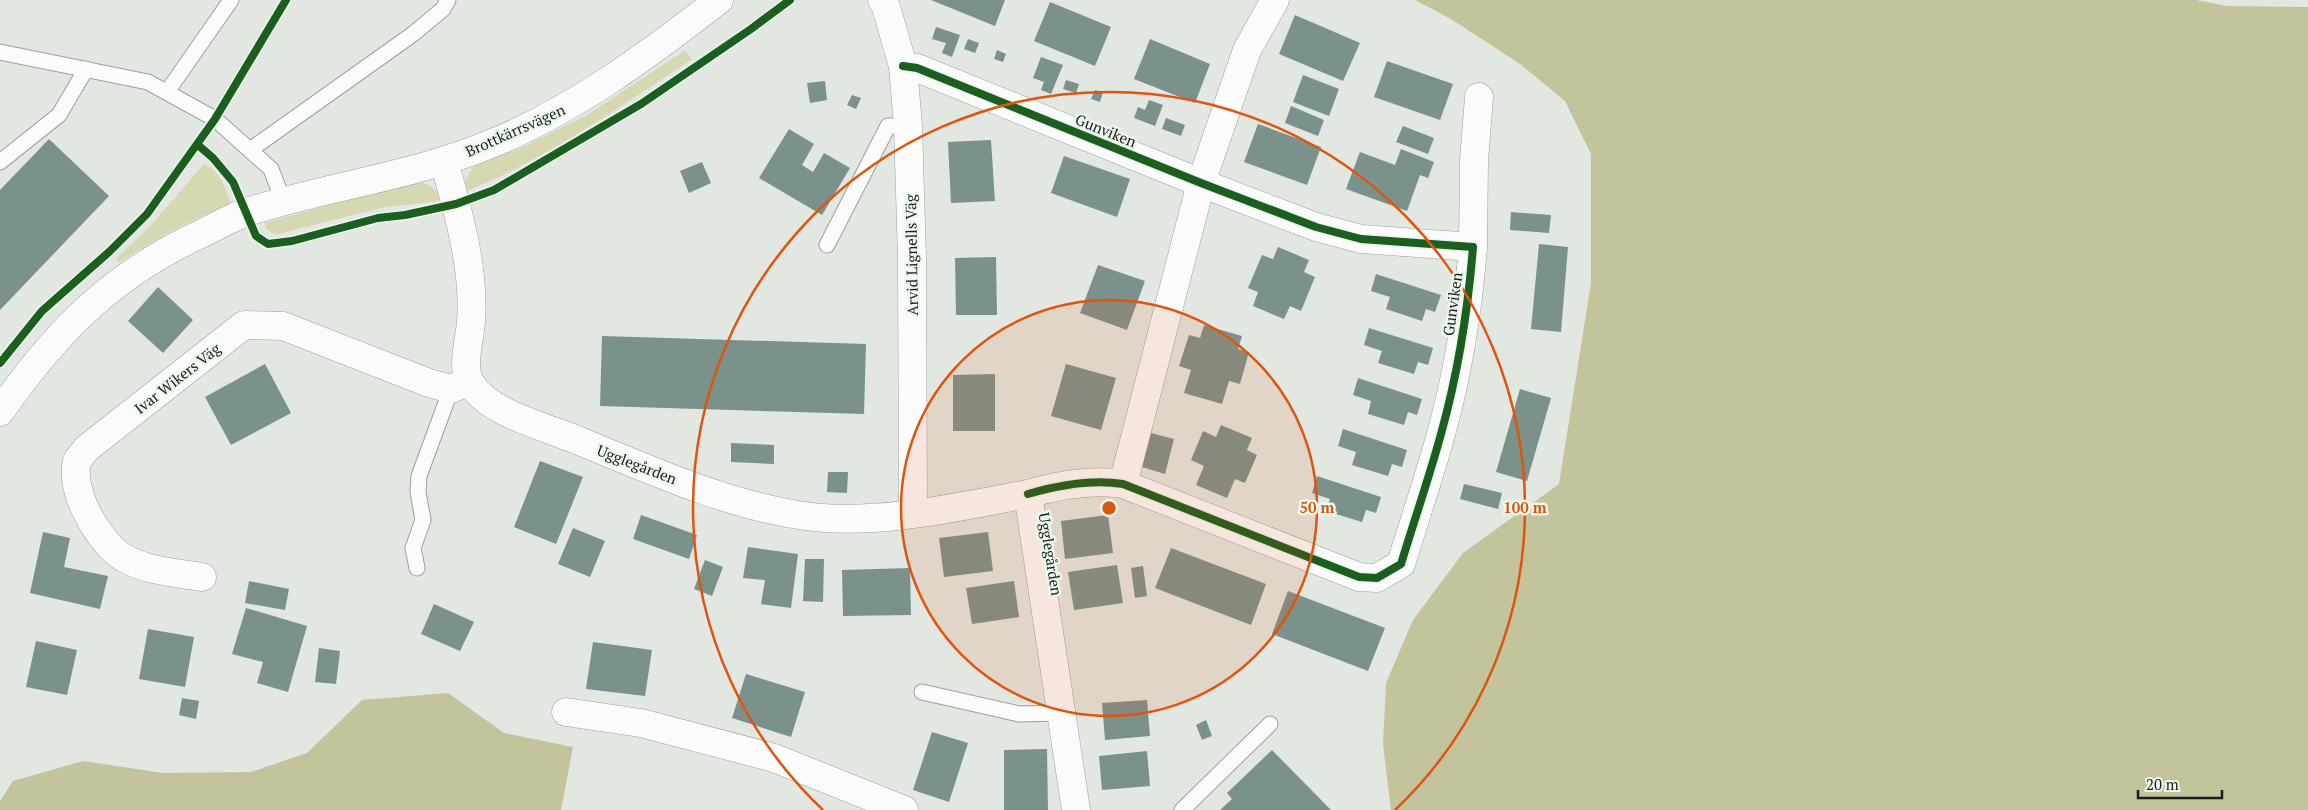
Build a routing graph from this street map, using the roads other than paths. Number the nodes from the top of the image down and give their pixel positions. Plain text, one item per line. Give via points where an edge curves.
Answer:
1 (232, 0) edge
2 (448, 0) edge
3 (720, 0) edge
4 (882, 0) edge
5 (1275, 0) edge
6 (0, 52) edge
7 (904, 66) junction
8 (86, 69) junction
9 (167, 92) junction
10 (1479, 97) dead end
11 (908, 126) junction
12 (250, 150) junction
13 (444, 161) junction
14 (0, 162) edge
15 (1201, 183) junction
16 (284, 203) junction
17 (827, 246) dead end
18 (1473, 247) junction
19 (460, 385) junction
20 (0, 412) edge
21 (1123, 484) junction
22 (1028, 494) junction
23 (914, 514) junction
24 (417, 568) dead end
25 (202, 577) dead end
26 (922, 692) dead end
27 (566, 712) dead end
28 (1062, 714) junction
29 (1270, 724) dead end
30 (904, 810) edge
31 (1076, 810) edge
32 (1182, 810) edge

1 - 9 lane
2 - 12 lane via 414,34
3 - 13 street, Brottkärrsvägen via 646,56 563,111 492,144
4 - 7 street, Arvid Lignells Väg
5 - 15 street via 1248,50
6 - 8 lane
7 - 11 street, Arvid Lignells Väg
7 - 15 street, Gunviken via 917,68
8 - 9 lane via 148,82
8 - 14 lane via 59,115
9 - 12 lane via 215,119
10 - 18 street, Gunviken
11 - 17 lane via 888,126
11 - 23 street, Arvid Lignells Väg
12 - 16 lane via 271,169
13 - 16 street, Brottkärrsvägen
13 - 19 street via 456,204 471,288 467,365
15 - 18 street, Gunviken via 1316,227 1361,239
15 - 21 street
16 - 20 street, Brottkärrsvägen via 246,213 142,264 69,324 26,374
18 - 21 street, Gunviken via 1469,297 1456,370 1441,434 1400,564 1377,578 1359,577
19 - 23 street, Ugglegården via 501,409 757,508 806,516 847,518
19 - 24 lane via 420,476 418,492 423,520 413,548
19 - 25 street, Ivar Wikers Väg via 429,383 283,326 244,325 86,449 78,461 77,480 82,503 110,546 124,558 158,570
21 - 22 street, Gunviken via 1090,482
22 - 23 street, Ugglegården
22 - 28 street, Ugglegården
26 - 28 lane via 1019,714
27 - 30 street via 641,723 774,758
28 - 31 street, Ugglegården
29 - 32 lane

